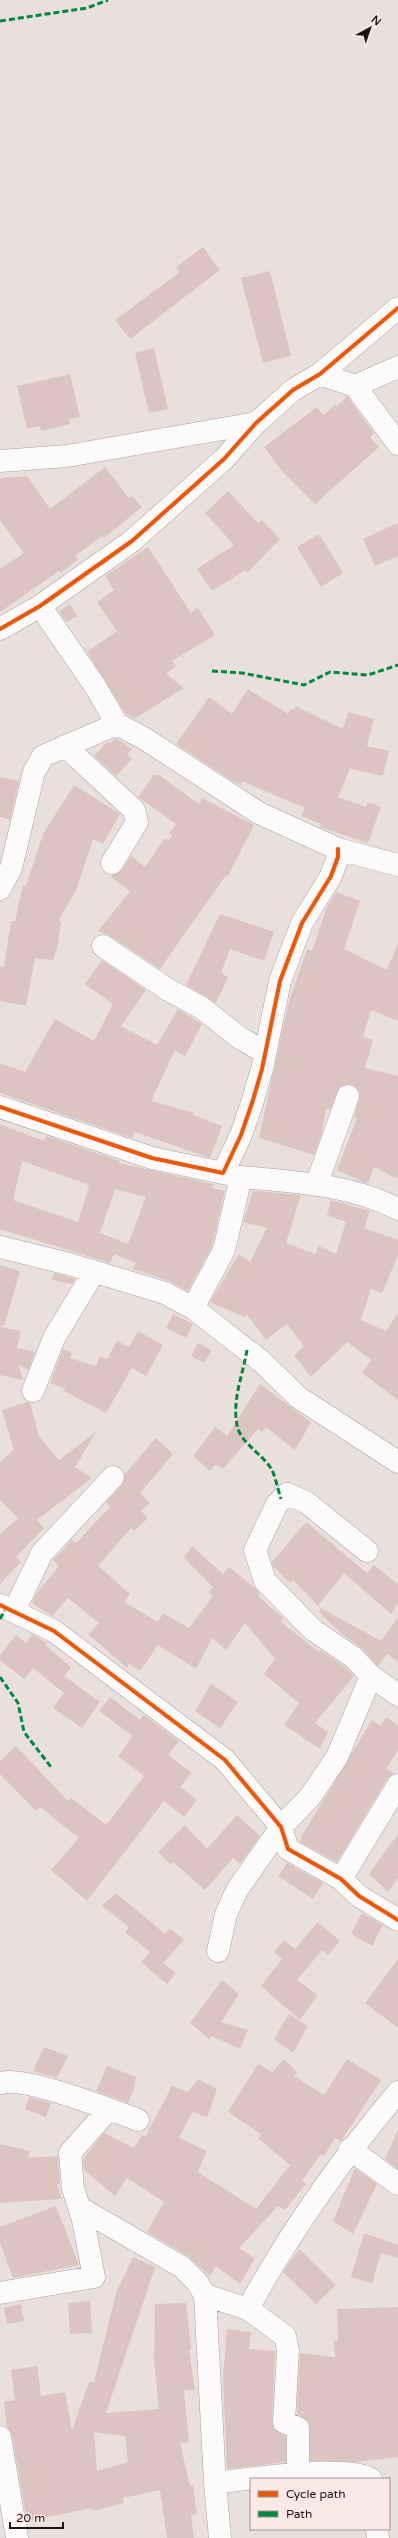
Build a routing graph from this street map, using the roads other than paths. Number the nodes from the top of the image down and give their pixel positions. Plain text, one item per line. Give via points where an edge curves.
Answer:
1 (398, 308) edge
2 (398, 367) edge
3 (320, 374) junction
4 (355, 386) junction
5 (256, 423) junction
6 (398, 444) edge
7 (0, 461) edge
8 (40, 606) junction
9 (0, 629) edge
10 (116, 724) junction
11 (65, 746) junction
12 (338, 849) junction
13 (112, 863) dead end
14 (398, 865) edge
15 (0, 888) edge
16 (103, 946) dead end
17 (264, 1052) junction
18 (348, 1096) dead end
19 (0, 1106) edge
20 (232, 1175) junction
21 (317, 1183) junction
22 (398, 1208) edge
23 (0, 1247) edge
24 (94, 1272) junction
25 (193, 1308) junction
26 (33, 1391) dead end
27 (398, 1462) edge
28 (113, 1477) dead end
29 (367, 1551) dead end
30 (7, 1608) edge
31 (371, 1676) junction
32 (398, 1695) edge
33 (398, 1785) edge
34 (281, 1827) junction
35 (340, 1879) junction
36 (398, 1920) edge
37 (218, 1951) dead end
38 (0, 2083) edge
39 (398, 2092) edge
40 (109, 2109) junction
41 (138, 2120) dead end
42 (350, 2149) junction
43 (398, 2184) edge
44 (80, 2208) junction
45 (0, 2293) edge
46 (205, 2295) junction
47 (248, 2309) junction
48 (0, 2437) edge
49 (298, 2473) junction
50 (256, 2478) edge
51 (369, 2478) edge
52 (250, 2479) edge
53 (215, 2483) junction
54 (17, 2538) edge
55 (220, 2538) edge

1 - 3 street
2 - 4 street
3 - 4 street
3 - 5 street via 293,390
4 - 6 street
5 - 7 street via 67,456
5 - 8 street via 224,459 132,540
8 - 9 street
8 - 10 street via 95,686
10 - 11 street
10 - 12 street via 145,739 259,813
11 - 13 street via 134,810 138,822
11 - 15 street via 43,756 34,772 11,868
12 - 14 street
12 - 17 street via 338,857 331,876 302,923 280,981
16 - 17 street via 167,989 202,1008 240,1038
17 - 20 street via 262,1069
18 - 21 street
19 - 20 street via 152,1158
20 - 21 street
20 - 25 street via 224,1250
21 - 22 street via 376,1198
23 - 24 street
24 - 25 street via 165,1293
24 - 26 street via 54,1338
25 - 27 street via 261,1361 298,1396
28 - 30 street via 42,1553
29 - 31 street via 306,1502 287,1494 276,1504 255,1550 265,1581 313,1630 353,1657
30 - 34 street via 54,1631 225,1760
31 - 32 street
31 - 34 street via 337,1757 310,1797
33 - 35 street
34 - 35 street via 288,1849
34 - 37 street via 237,1890 226,1914
35 - 36 street via 359,1896
38 - 40 street via 18,2081
39 - 42 street
40 - 41 street
40 - 44 street via 70,2153 73,2188
42 - 43 street
42 - 47 street via 277,2255
44 - 45 street via 94,2277
44 - 46 street via 182,2267 197,2282
46 - 47 street
46 - 53 street
47 - 49 street via 285,2336 288,2350 284,2422 298,2428
48 - 54 street
49 - 50 street
49 - 51 street via 348,2473
52 - 53 street
53 - 55 street

